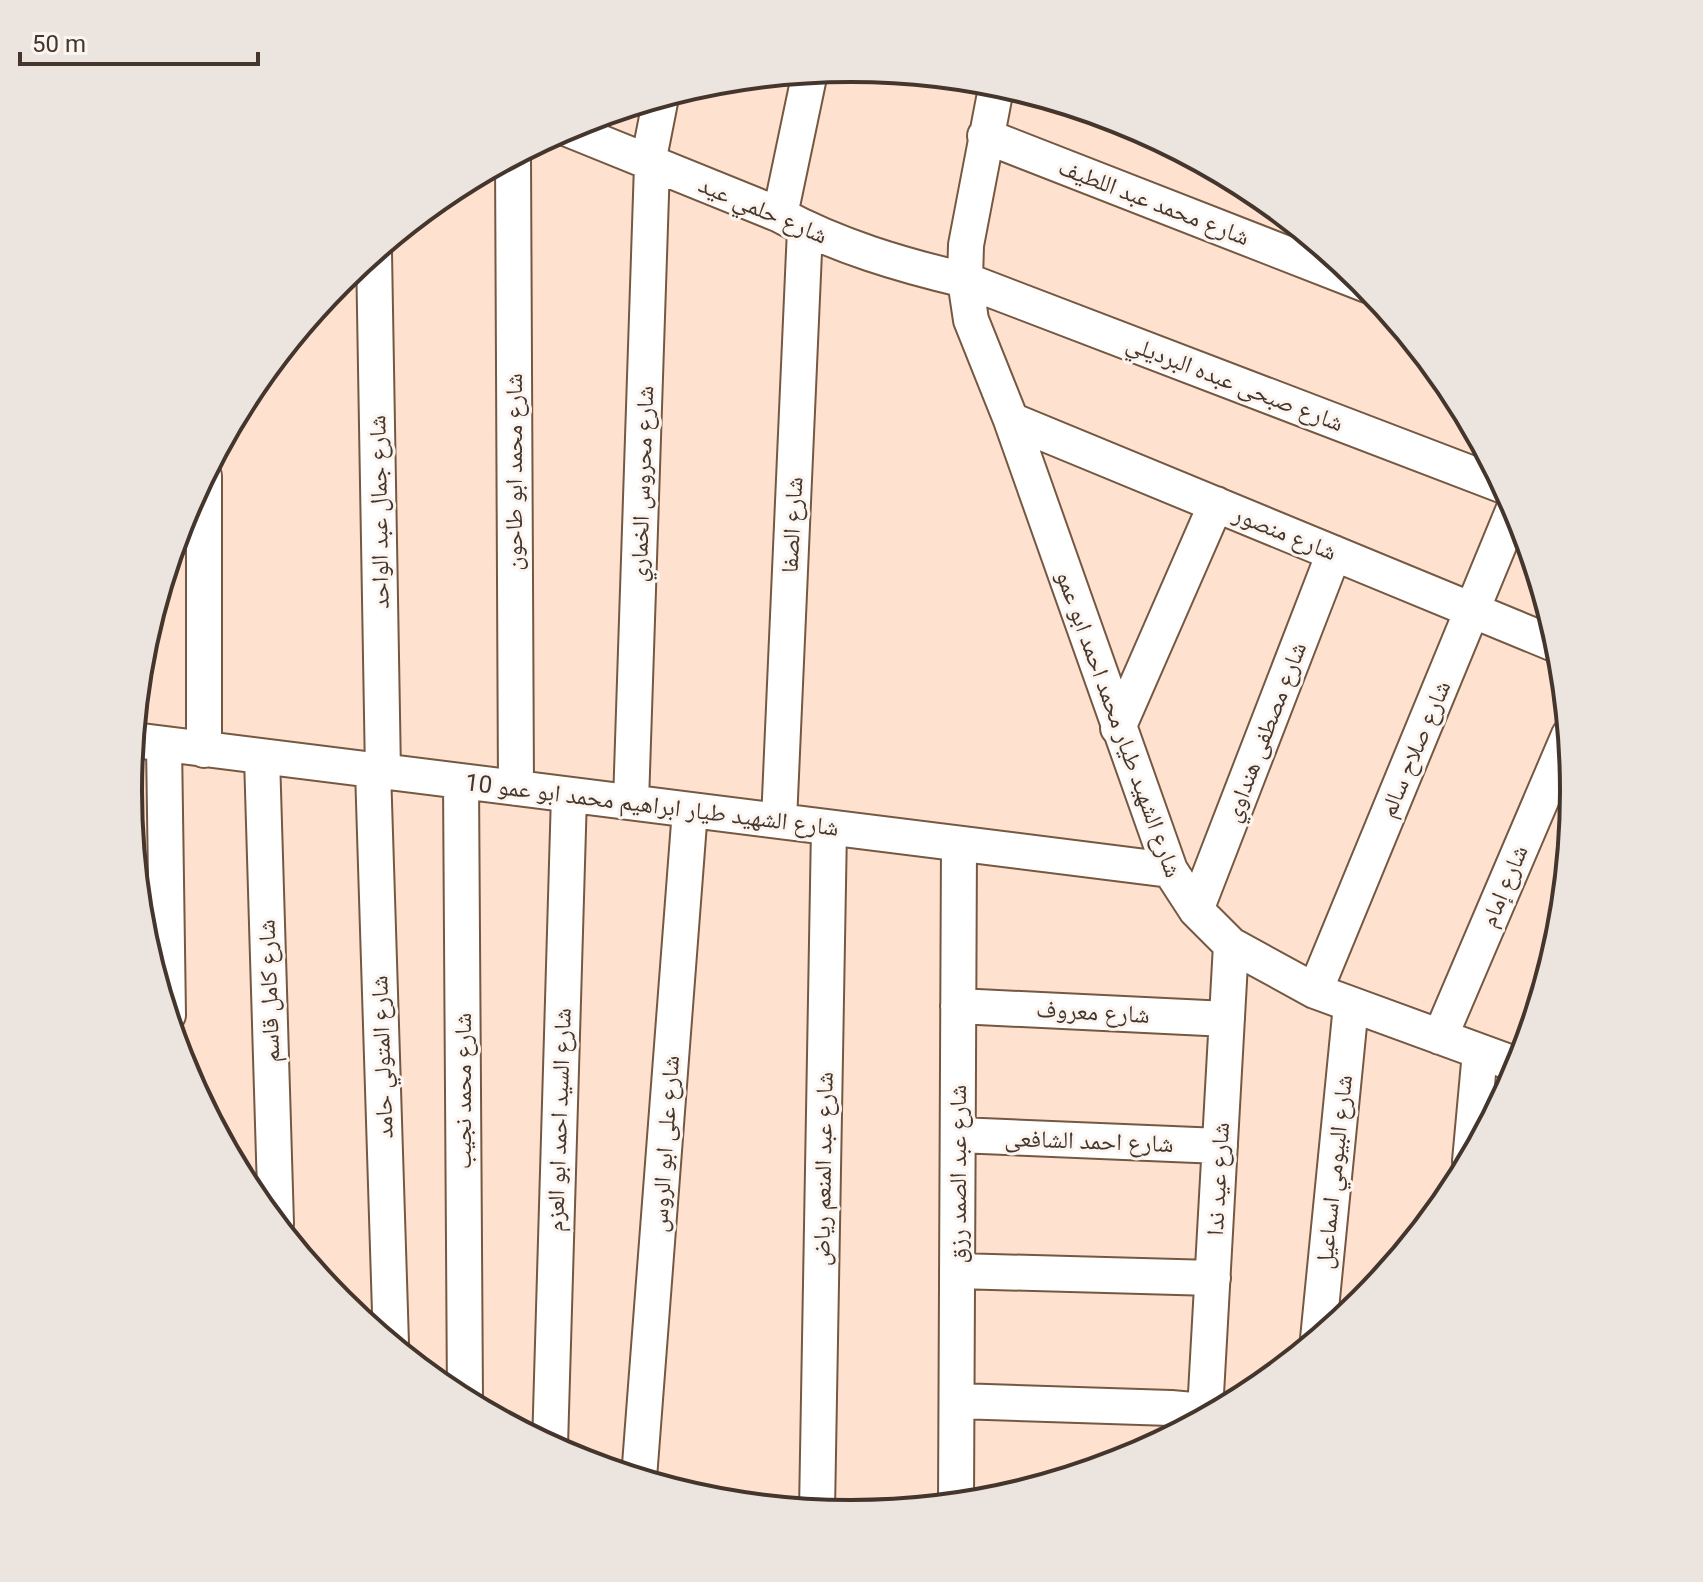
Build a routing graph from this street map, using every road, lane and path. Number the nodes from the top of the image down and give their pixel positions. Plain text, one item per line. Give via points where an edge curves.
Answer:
1 (809, 84) edge
2 (994, 97) edge
3 (659, 109) edge
4 (582, 135) edge
5 (985, 136) junction
6 (650, 164) junction
7 (513, 168) edge
8 (792, 222) junction
9 (374, 267) edge
10 (1334, 272) edge
11 (965, 280) junction
12 (1011, 420) junction
13 (1488, 480) edge
14 (204, 503) edge
15 (1216, 504) junction
16 (1508, 523) edge
17 (1334, 553) junction
18 (1473, 610) junction
19 (1544, 640) edge
20 (1118, 728) junction
21 (149, 742) edge
22 (204, 750) junction
23 (262, 757) junction
24 (1559, 758) edge
25 (378, 771) junction
26 (461, 781) junction
27 (516, 788) junction
28 (569, 795) junction
29 (631, 802) junction
30 (690, 810) junction
31 (779, 821) junction
32 (829, 828) junction
33 (959, 845) junction
34 (1170, 870) junction
35 (1196, 910) junction
36 (1231, 945) junction
37 (164, 964) edge
38 (1315, 991) junction
39 (1351, 1005) junction
40 (958, 1006) junction
41 (1227, 1019) junction
42 (1440, 1037) junction
43 (1480, 1052) junction
44 (1507, 1062) edge
45 (1473, 1133) edge
46 (958, 1135) junction
47 (1220, 1146) junction
48 (275, 1204) edge
49 (957, 1271) junction
50 (1213, 1278) junction
51 (1320, 1323) edge
52 (391, 1329) edge
53 (465, 1385) edge
54 (957, 1401) junction
55 (1210, 1402) edge
56 (1170, 1422) edge
57 (550, 1433) edge
58 (640, 1467) edge
59 (956, 1492) edge
60 (817, 1499) edge

1 - 8 street, شارع الصفا
2 - 5 street, شارع الشهيد طيار محمد احمد ابو عمو
3 - 6 street, شارع محروس الخماري
4 - 6 street, شارع حلمي عيد
5 - 10 street, شارع محمد عبد اللطيف
5 - 11 street, شارع الشهيد طيار محمد احمد ابو عمو via 969,222
6 - 8 street, شارع حلمي عيد
6 - 29 street, شارع محروس الخماري
7 - 27 street, شارع محمد ابو طاحون
8 - 11 street, شارع حلمي عيد via 873,254
8 - 31 street, شارع الصفا
9 - 25 street, شارع جمال عبد الواحد
11 - 12 street, شارع الشهيد طيار محمد احمد ابو عمو via 971,320
11 - 13 street, شارع صبحى عبده البرديلي
12 - 15 street, شارع منصور
12 - 20 street, شارع الشهيد طيار محمد احمد ابو عمو
14 - 22 street
15 - 17 street, شارع منصور
15 - 20 street
16 - 18 street, شارع صلاح سالم
17 - 18 street, شارع منصور
17 - 35 street, شارع مصطفى هنداوي
18 - 19 street, شارع منصور
18 - 38 street, شارع صلاح سالم
20 - 34 street, شارع الشهيد طيار محمد احمد ابو عمو
21 - 22 street, شارع الشهيد طيار ابراهيم محمد ابو عمو 10
21 - 37 street
22 - 23 street, شارع الشهيد طيار ابراهيم محمد ابو عمو 10
23 - 25 street, شارع الشهيد طيار ابراهيم محمد ابو عمو 10
23 - 48 street, شارع كامل قاسم
24 - 42 street, شارع إمام
25 - 26 street, شارع الشهيد طيار ابراهيم محمد ابو عمو 10
25 - 52 street, شارع المتولي حامد
26 - 27 street, شارع الشهيد طيار ابراهيم محمد ابو عمو 10
26 - 53 street, شارع محمد نجيب
27 - 28 street, شارع الشهيد طيار ابراهيم محمد ابو عمو 10
28 - 29 street, شارع الشهيد طيار ابراهيم محمد ابو عمو 10
28 - 57 street, شارع السيد احمد ابو العزم
29 - 30 street, شارع الشهيد طيار ابراهيم محمد ابو عمو 10
30 - 31 street, شارع الشهيد طيار ابراهيم محمد ابو عمو 10
30 - 58 street, شارع على ابو الروس
31 - 32 street, شارع الشهيد طيار ابراهيم محمد ابو عمو 10
32 - 33 street, شارع الشهيد طيار ابراهيم محمد ابو عمو 10
32 - 60 street, شارع عبد المنعم رياض
33 - 34 street, شارع الشهيد طيار ابراهيم محمد ابو عمو 10
33 - 40 street, شارع عبد الصمد رزق
34 - 35 street, شارع الشهيد طيار محمد احمد ابو عمو
35 - 36 street, شارع الشهيد طيار محمد احمد ابو عمو
36 - 38 street, شارع الشهيد طيار محمد احمد ابو عمو
36 - 41 street, شارع عيد ندا
38 - 39 street, شارع الشهيد طيار محمد احمد ابو عمو
39 - 42 street, شارع الشهيد طيار محمد احمد ابو عمو
39 - 51 street, شارع البيومي اسماعيل
40 - 41 street, شارع معروف
40 - 46 street, شارع عبد الصمد رزق
41 - 47 street, شارع عيد ندا
42 - 43 street, شارع الشهيد طيار محمد احمد ابو عمو
43 - 44 street, شارع الشهيد طيار محمد احمد ابو عمو
43 - 45 street
46 - 47 street, شارع احمد الشافعى
46 - 49 street, شارع عبد الصمد رزق
47 - 50 street, شارع عيد ندا
49 - 50 street
49 - 54 street, شارع عبد الصمد رزق
50 - 55 street, شارع عيد ندا
54 - 56 street
54 - 59 street, شارع عبد الصمد رزق

